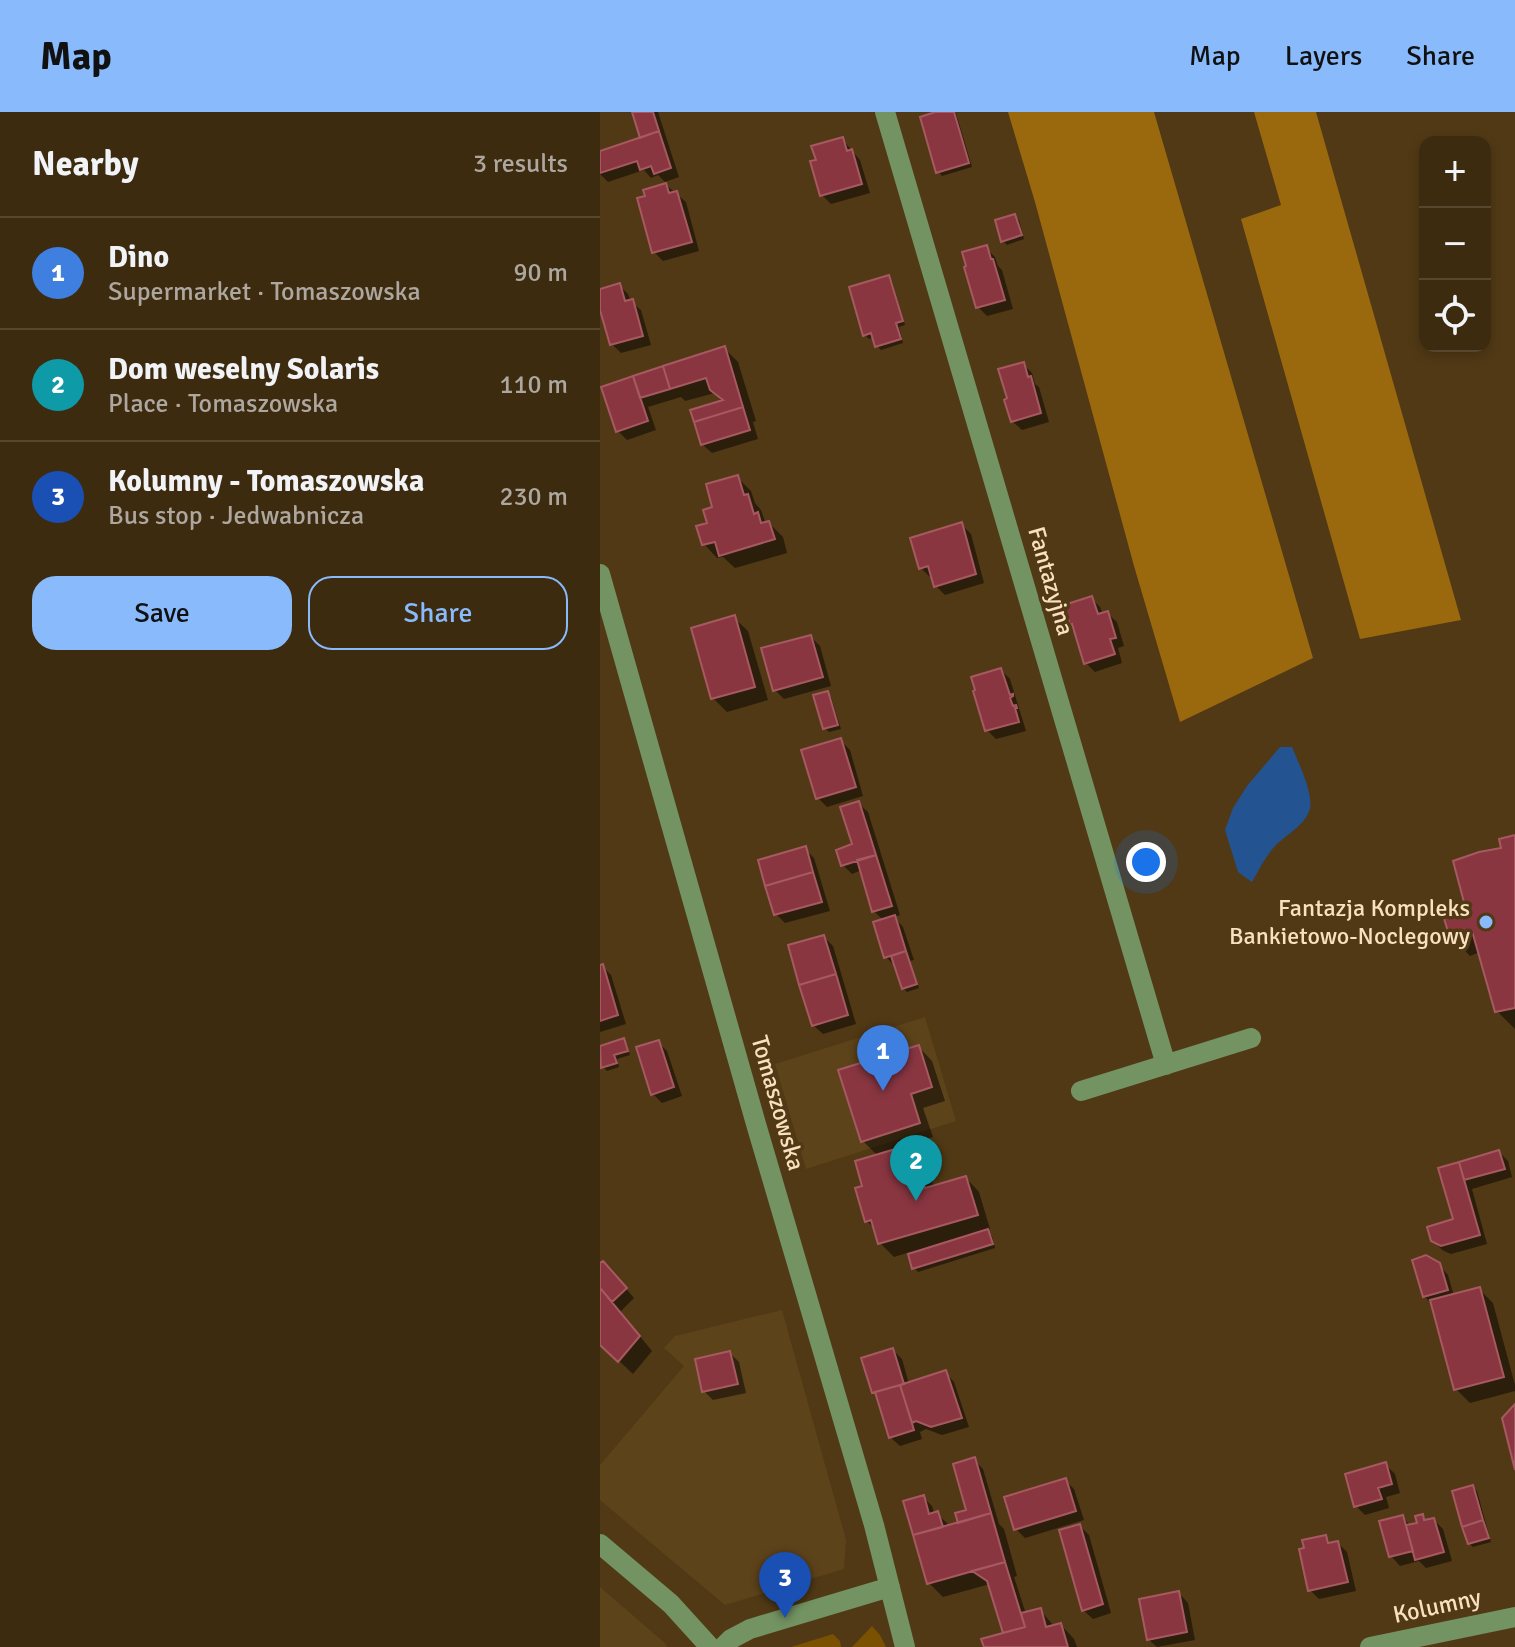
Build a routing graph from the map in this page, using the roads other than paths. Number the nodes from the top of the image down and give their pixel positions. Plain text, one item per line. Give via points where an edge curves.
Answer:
1 (885, 112) edge
2 (600, 574) edge
3 (1251, 1038) dead end
4 (1166, 1065) junction
5 (1081, 1091) dead end
6 (600, 1544) edge
7 (890, 1587) junction
8 (1515, 1617) edge
9 (710, 1647) edge
10 (723, 1647) edge
11 (905, 1647) edge
12 (1370, 1647) edge

1 - 4 street, Fantazyjna
2 - 7 street, Tomaszowska
3 - 4 street
4 - 5 street
6 - 9 street via 671,1604
7 - 10 street via 750,1629
7 - 11 street, Tomaszowska
8 - 12 street, Kolumny

